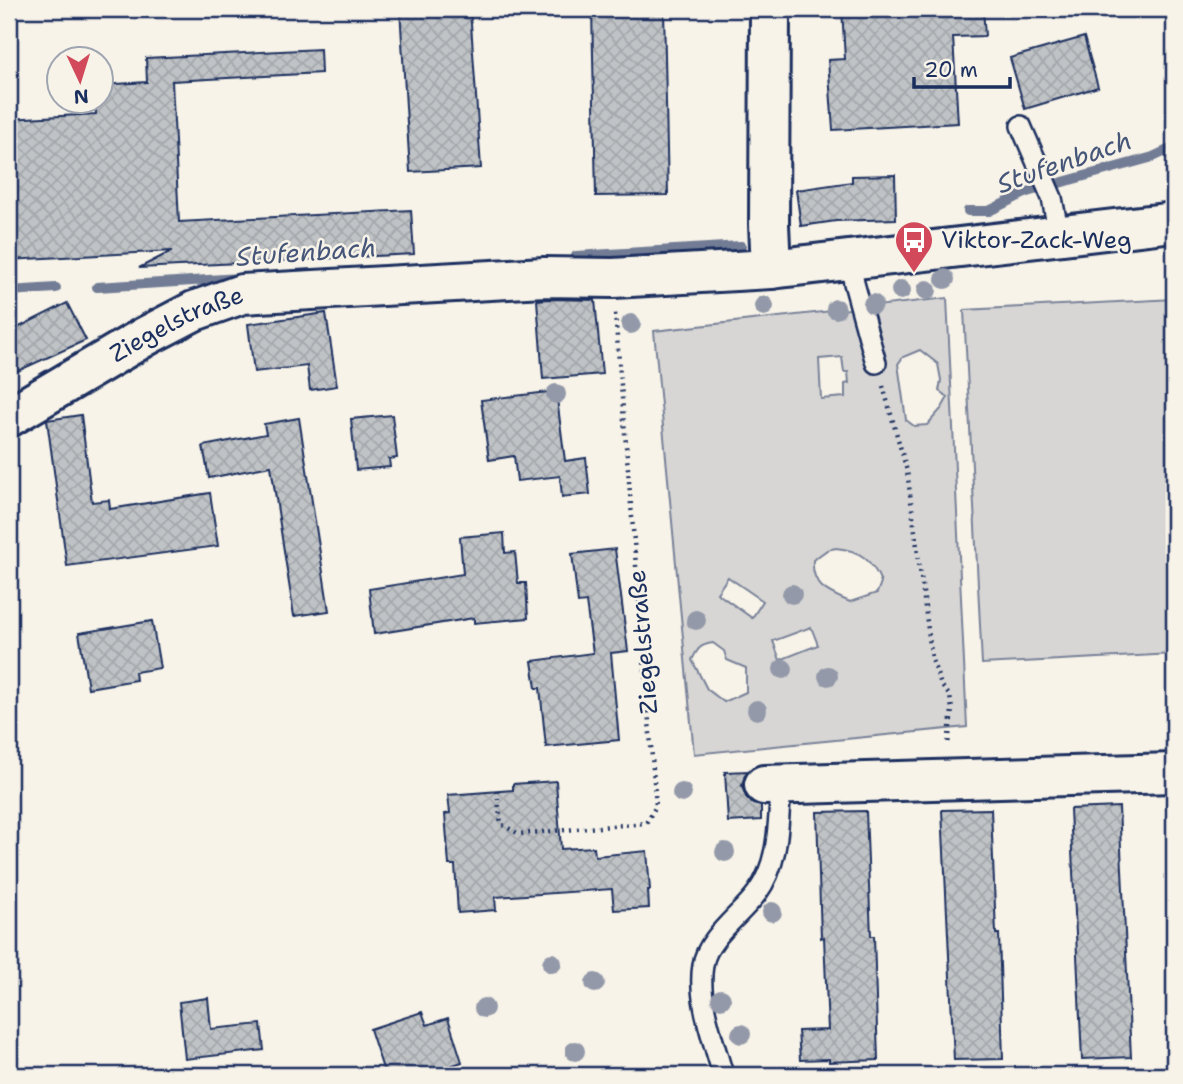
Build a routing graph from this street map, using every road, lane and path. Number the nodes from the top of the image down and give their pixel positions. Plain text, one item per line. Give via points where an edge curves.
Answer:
1 (770, 9) edge
2 (1021, 125) dead end
3 (1056, 216) junction
4 (1174, 222) edge
5 (850, 260) junction
6 (771, 269) junction
7 (613, 278) junction
8 (876, 363) joint
9 (9, 417) edge
10 (952, 718) dead end
11 (1174, 773) edge
12 (772, 785) joint
13 (498, 791) dead end
14 (723, 1075) edge

1 - 6 street
2 - 3 lane
3 - 4 street, Ziegelstraße
3 - 5 street, Ziegelstraße
5 - 6 street, Ziegelstraße
5 - 8 lane
6 - 7 street, Ziegelstraße
7 - 9 street, Ziegelstraße via 544,276 242,294 158,330
7 - 13 path, Ziegelstraße via 656,806 646,823 519,834 501,824
8 - 10 path via 907,471 932,660 950,696
11 - 12 street
12 - 14 lane via 776,852 769,872 759,892 703,962 706,1010

